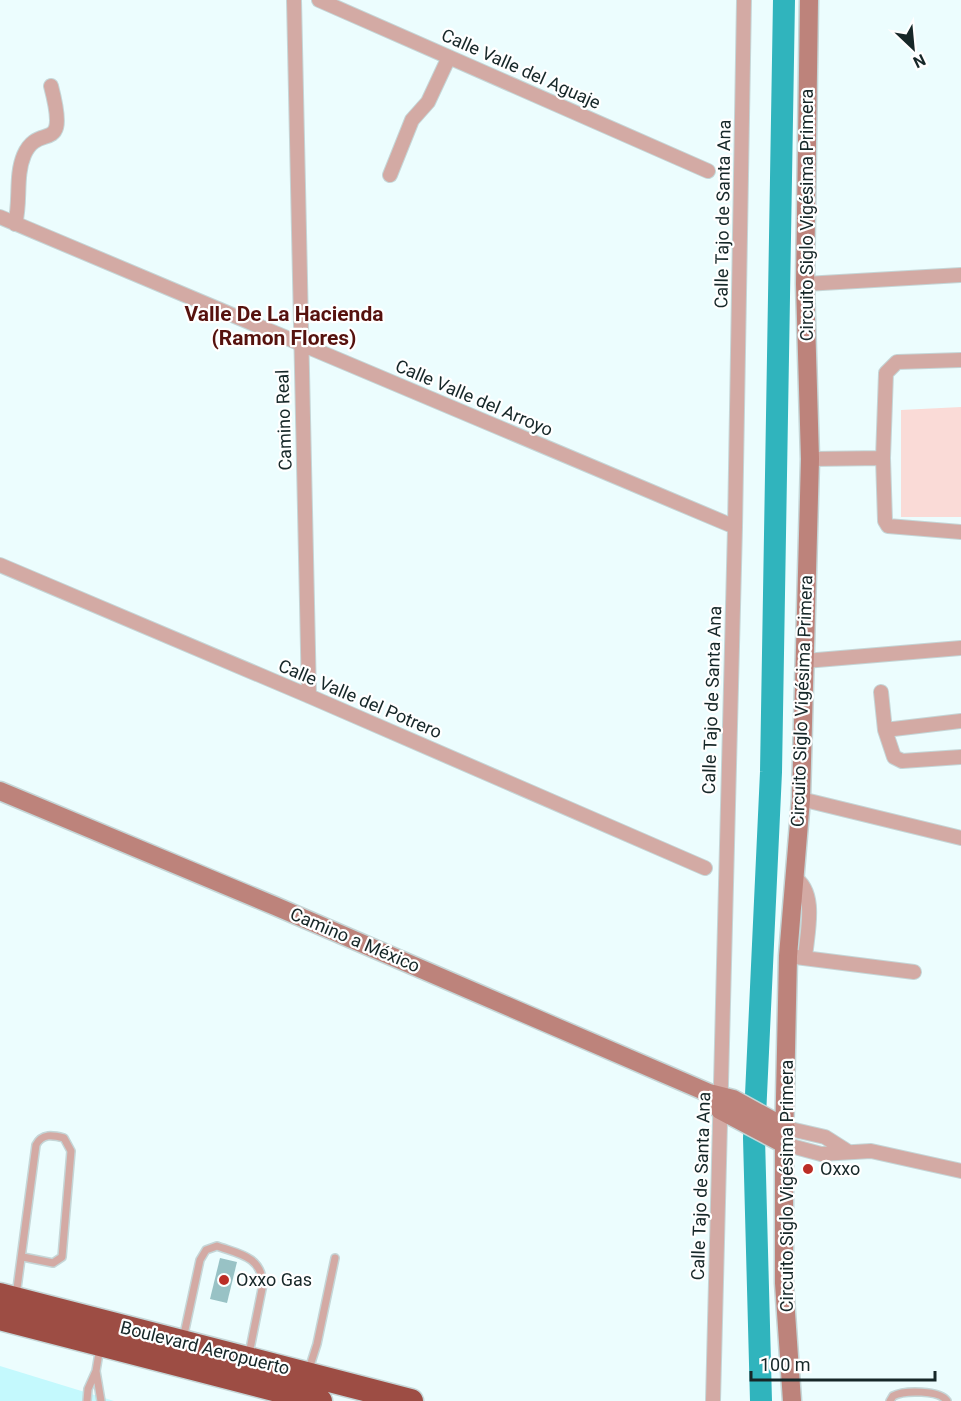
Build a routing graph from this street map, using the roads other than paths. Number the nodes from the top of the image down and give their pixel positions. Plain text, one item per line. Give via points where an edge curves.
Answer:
1 (294, 0) edge
2 (319, 0) edge
3 (744, 0) edge
4 (809, 0) edge
5 (344, 5) edge
6 (450, 57) junction
7 (51, 86) dead end
8 (708, 171) dead end
9 (390, 175) dead end
10 (0, 217) edge
11 (15, 224) junction
12 (961, 275) edge
13 (805, 284) junction
14 (300, 344) junction
15 (961, 360) edge
16 (883, 458) junction
17 (810, 459) junction
18 (735, 527) junction
19 (961, 532) edge
20 (0, 566) edge
21 (961, 648) edge
22 (805, 660) junction
23 (881, 692) dead end
24 (309, 696) junction
25 (961, 722) edge
26 (885, 730) junction
27 (961, 757) edge
28 (0, 791) edge
29 (801, 799) junction
30 (959, 837) edge
31 (705, 868) dead end
32 (796, 957) junction
33 (914, 972) dead end
34 (722, 1102) junction
35 (778, 1133) junction
36 (961, 1171) edge
37 (23, 1257) junction
38 (335, 1258) dead end
39 (4, 1299) edge
40 (182, 1343) junction
41 (100, 1344) junction
42 (248, 1359) junction
43 (96, 1371) junction
44 (307, 1374) junction
45 (266, 1394) edge
46 (87, 1401) edge
47 (101, 1401) edge
48 (320, 1401) edge
49 (411, 1401) edge
50 (713, 1401) edge
51 (792, 1401) edge
52 (890, 1401) edge
53 (947, 1401) edge

1 - 14 street, Camino Real
2 - 5 street, Calle Valle del Aguaje
3 - 18 street, Calle Tajo de Santa Ana
4 - 13 main road, Circuito Siglo Vigésima Primera
5 - 6 street, Calle Valle del Aguaje
6 - 8 street, Calle Valle del Aguaje
6 - 9 street via 429,102 412,120
7 - 11 street via 57,128 24,154
10 - 11 street, Calle Valle del Arroyo
11 - 14 street, Calle Valle del Arroyo
12 - 13 street
13 - 17 main road, Circuito Siglo Vigésima Primera
14 - 18 street, Calle Valle del Arroyo
14 - 24 street, Camino Real
15 - 16 street via 897,362 890,367 886,373
16 - 17 street
16 - 19 street via 888,526
17 - 22 main road, Circuito Siglo Vigésima Primera
18 - 34 street, Calle Tajo de Santa Ana
20 - 24 street, Calle Valle del Potrero
21 - 22 street
22 - 29 main road, Circuito Siglo Vigésima Primera
23 - 26 street
24 - 31 street, Calle Valle del Potrero
25 - 26 street
26 - 27 street via 894,757 902,761
28 - 34 main road, Camino a México via 276,906
29 - 30 street
29 - 32 main road, Circuito Siglo Vigésima Primera via 794,877
32 - 33 street
32 - 35 main road, Circuito Siglo Vigésima Primera
34 - 35 main road, Camino a México
34 - 50 street, Calle Tajo de Santa Ana
35 - 36 street via 825,1137 847,1151 871,1151
35 - 51 main road, Circuito Siglo Vigésima Primera
37 - 37 lane via 36,1145 46,1136 64,1138 71,1151 62,1257 54,1263
37 - 39 lane
38 - 44 lane
39 - 40 highway, Boulevard Aeropuerto
39 - 41 highway, Boulevard Aeropuerto
40 - 42 highway, Boulevard Aeropuerto
40 - 42 lane via 200,1260 206,1250 217,1246 249,1257 262,1273
41 - 43 lane
41 - 45 highway, Boulevard Aeropuerto
42 - 44 highway, Boulevard Aeropuerto
43 - 46 lane
43 - 47 lane
44 - 49 highway, Boulevard Aeropuerto
45 - 48 highway, Boulevard Aeropuerto
52 - 53 lane via 899,1393 939,1394

